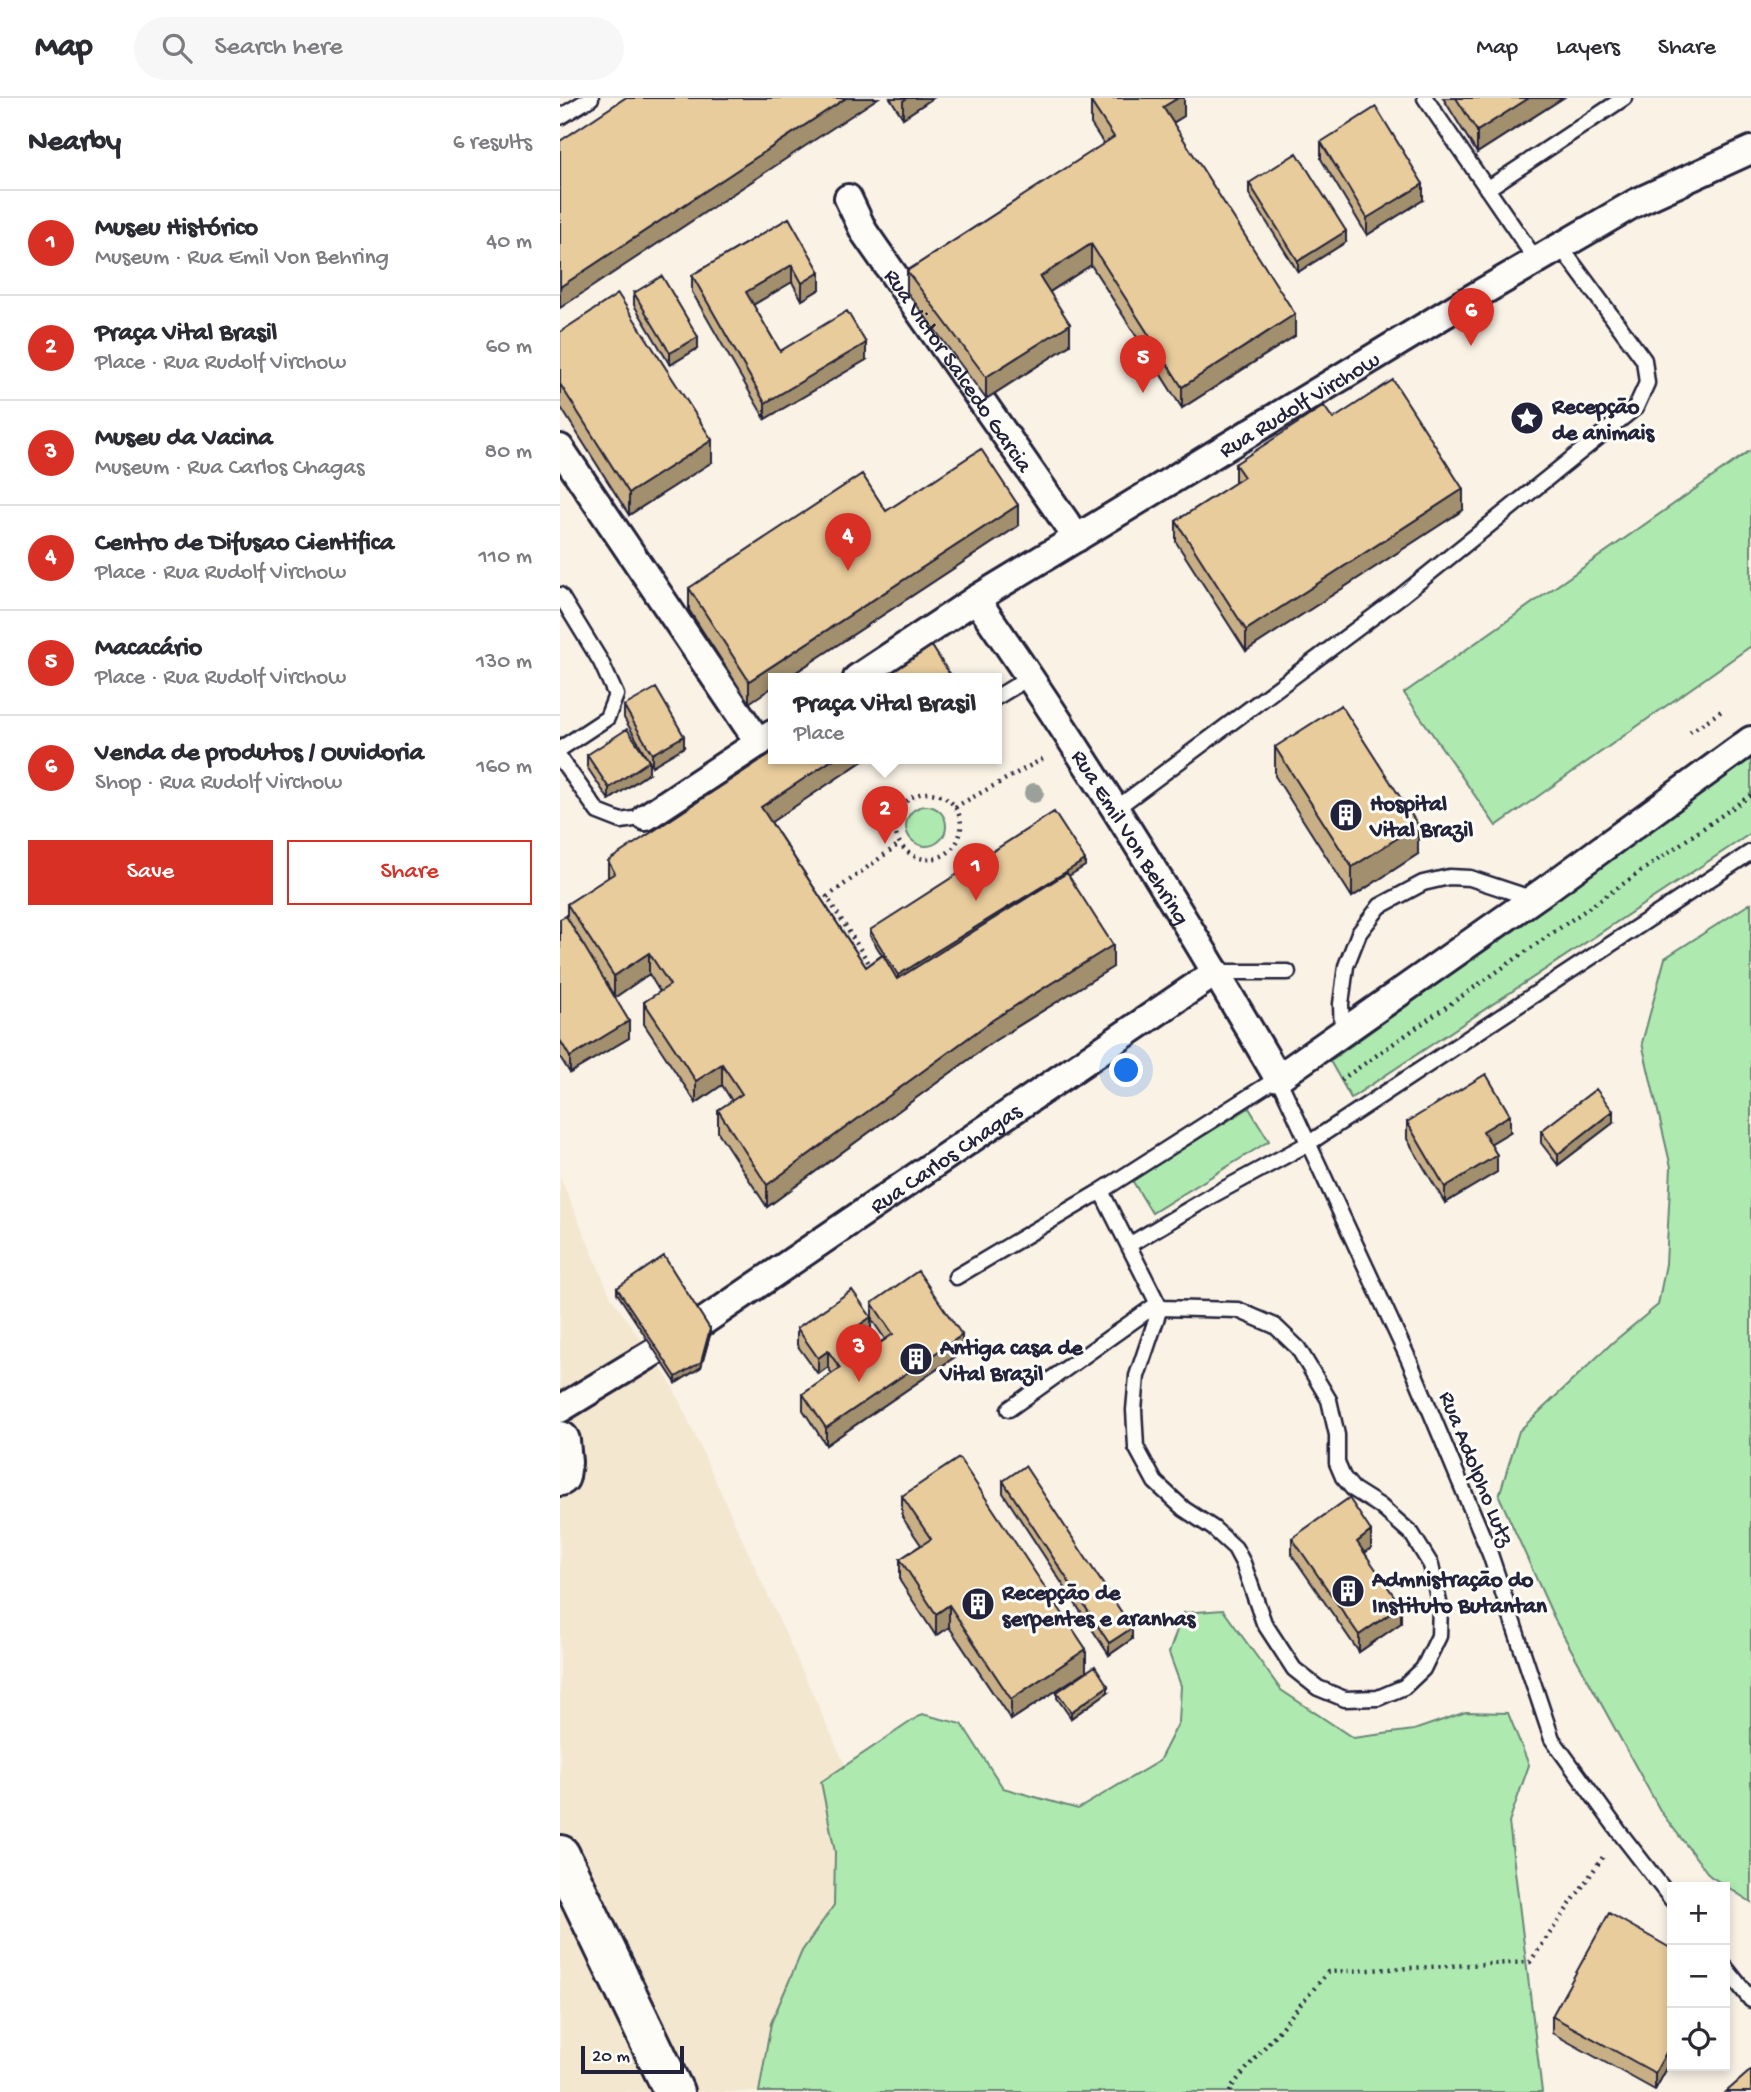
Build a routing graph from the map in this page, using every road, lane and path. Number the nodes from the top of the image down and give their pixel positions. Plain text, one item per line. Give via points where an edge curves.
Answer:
1 (590, 98) edge
2 (1425, 98) edge
3 (1624, 98) edge
4 (560, 117) edge
5 (1751, 150) edge
6 (1487, 189) junction
7 (848, 198) dead end
8 (1560, 246) junction
9 (1536, 260) junction
10 (560, 448) edge
11 (1076, 538) junction
12 (560, 595) edge
13 (976, 599) junction
14 (865, 673) edge
15 (1030, 677) junction
16 (1002, 694) edge
17 (1723, 710) dead end
18 (1690, 732) dead end
19 (766, 738) edge
20 (1751, 740) edge
21 (1072, 743) junction
22 (560, 749) edge
23 (560, 758) edge
24 (1751, 794) edge
25 (955, 807) junction
26 (1114, 810) junction
27 (646, 817) joint
28 (899, 844) junction
29 (1751, 852) edge
30 (1534, 899) junction
31 (881, 968) edge
32 (1216, 972) junction
33 (1288, 972) dead end
34 (1342, 1034) junction
35 (1278, 1078) junction
36 (1341, 1080) dead end
37 (1309, 1143) junction
38 (1101, 1191) junction
39 (1129, 1245) junction
40 (956, 1277) dead end
41 (1159, 1306) junction
42 (560, 1409) edge
43 (1009, 1409) dead end
44 (560, 1441) edge
45 (560, 1476) edge
46 (1620, 1833) junction
47 (560, 1855) edge
48 (1667, 1894) edge
49 (1730, 1973) edge
50 (1751, 2000) edge
51 (674, 2092) edge
52 (1230, 2092) edge

1 - 4 lane
2 - 6 lane
3 - 6 lane
5 - 8 street, Rua Rudolf Virchow via 1635,203
6 - 9 lane
7 - 11 street, Rua Victor Salcedo Garcia via 864,232
8 - 9 street, Rua Rudolf Virchow
8 - 26 lane via 1644,359 1647,383 1636,407 1401,596
9 - 11 street, Rua Rudolf Virchow
10 - 19 street
11 - 13 street, Rua Rudolf Virchow
12 - 22 lane via 601,662 615,695 607,718
13 - 14 street, Rua Rudolf Virchow
13 - 15 street, Rua Emil Von Behring
15 - 16 lane
15 - 21 street, Rua Emil Von Behring
17 - 18 path
19 - 27 street
20 - 30 street
21 - 25 path
21 - 26 street, Rua Emil Von Behring
23 - 27 lane via 598,812 621,821
24 - 36 path
25 - 28 path via 933,793 911,797 894,823
25 - 28 path via 961,834 949,853 927,860 916,858
26 - 32 street, Rua Emil Von Behring
28 - 31 path via 827,897 875,972
29 - 37 lane
30 - 34 street
30 - 34 lane via 1470,878 1449,877 1423,883 1380,906 1359,933 1346,966
32 - 33 lane
32 - 35 street, Rua Emil Von Behring
32 - 42 street, Rua Carlos Chagas via 673,1341
34 - 35 street
35 - 37 lane, Rua Adolpho Lutz
35 - 38 lane
37 - 39 lane
37 - 46 lane, Rua Adolpho Lutz via 1409,1360 1485,1542 1552,1739
38 - 39 lane
38 - 40 lane
39 - 41 lane
41 - 41 lane via 1238,1310 1275,1326 1298,1348 1329,1400 1343,1477 1412,1534 1432,1565 1440,1607 1439,1636 1423,1669 1404,1687 1378,1698 1345,1699 1318,1688 1294,1669 1264,1623 1235,1548 1155,1482 1136,1447 1134,1410 1137,1376
41 - 43 lane
44 - 45 main road
46 - 48 lane, Rua Adolpho Lutz
46 - 52 path via 1530,1962 1328,1972
47 - 51 main road
49 - 50 lane

